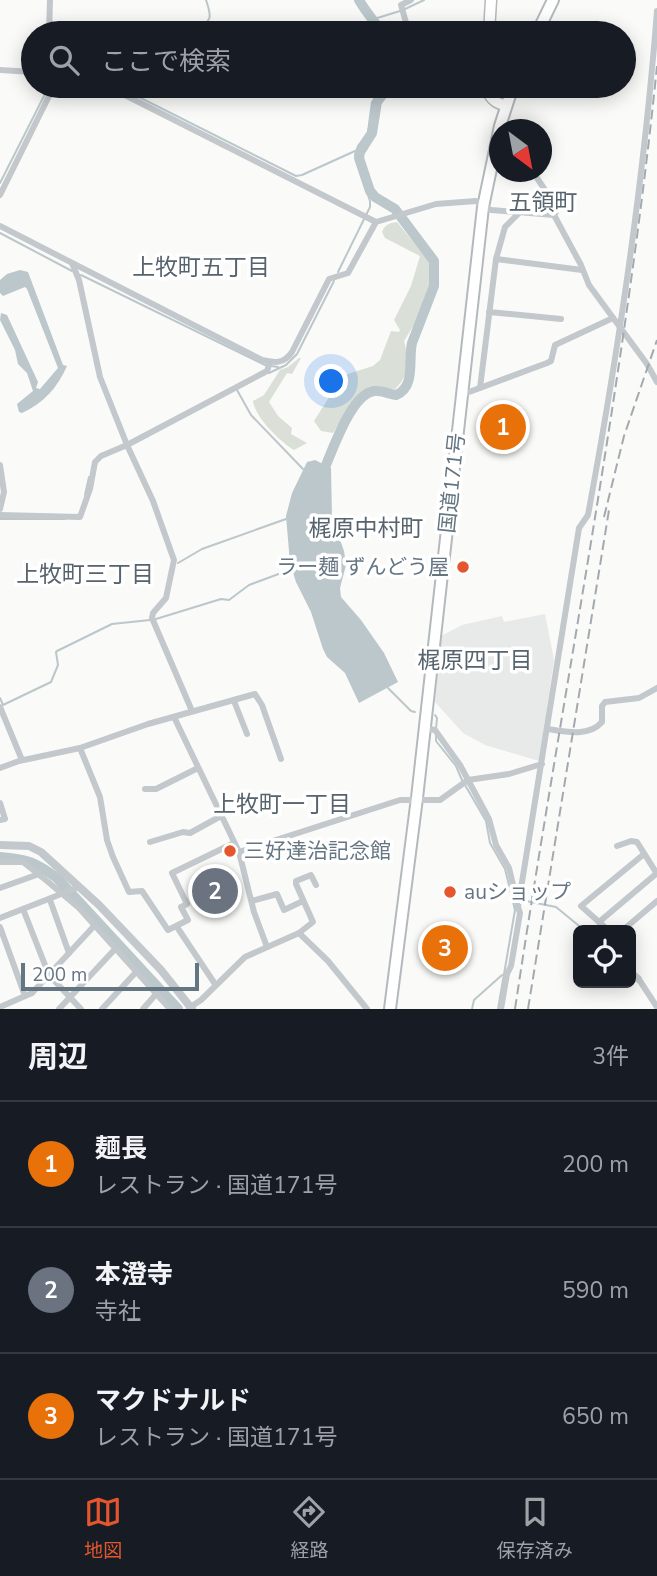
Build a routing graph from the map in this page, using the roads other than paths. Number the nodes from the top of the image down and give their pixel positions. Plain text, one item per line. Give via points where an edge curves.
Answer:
1 (50, 0) edge
2 (411, 0) edge
3 (491, 0) edge
4 (553, 0) edge
5 (657, 11) edge
6 (49, 21) edge
7 (405, 21) edge
8 (490, 21) edge
9 (543, 21) edge
10 (0, 70) edge
11 (21, 71) edge
12 (48, 98) edge
13 (131, 98) edge
14 (492, 98) edge
15 (508, 98) edge
16 (505, 105) junction
17 (504, 119) edge
18 (489, 182) edge
19 (540, 182) edge
20 (0, 195) edge
21 (483, 207) junction
22 (520, 212) junction
23 (554, 215) junction
24 (376, 222) junction
25 (0, 226) edge
26 (3, 232) edge
27 (496, 260) junction
28 (72, 263) junction
29 (582, 270) junction
30 (489, 312) junction
31 (613, 318) junction
32 (561, 319) dead end
33 (619, 327) junction
34 (271, 362) junction
35 (656, 378) edge
36 (480, 388) junction
37 (461, 395) junction
38 (127, 445) junction
39 (0, 466) edge
40 (0, 509) edge
41 (0, 515) edge
42 (657, 688) edge
43 (234, 701) junction
44 (0, 707) edge
45 (192, 711) junction
46 (174, 717) junction
47 (548, 729) junction
48 (432, 731) junction
49 (247, 734) dead end
50 (80, 748) junction
51 (22, 760) junction
52 (281, 760) dead end
53 (542, 764) junction
54 (0, 768) edge
55 (198, 768) junction
56 (468, 780) junction
57 (145, 789) dead end
58 (417, 798) junction
59 (0, 803) edge
60 (221, 816) junction
61 (0, 820) edge
62 (150, 842) dead end
63 (234, 843) junction
64 (0, 845) edge
65 (617, 846) dead end
66 (239, 852) junction
67 (644, 854) junction
68 (0, 862) edge
69 (657, 873) edge
70 (39, 874) junction
71 (324, 881) dead end
72 (79, 887) junction
73 (0, 888) edge
74 (63, 895) junction
75 (50, 900) junction
76 (252, 901) junction
77 (303, 901) junction
78 (518, 901) junction
79 (657, 901) edge
80 (23, 909) junction
81 (0, 918) edge
82 (599, 922) junction
83 (95, 925) junction
84 (602, 925) edge
85 (629, 925) edge
86 (0, 927) edge
87 (177, 927) junction
88 (299, 933) junction
89 (267, 947) junction
90 (116, 948) junction
91 (69, 953) junction
92 (137, 971) junction
93 (49, 975) junction
94 (636, 977) edge
95 (215, 984) junction
96 (157, 993) junction
97 (26, 996) junction
98 (70, 997) junction
99 (657, 1007) edge
100 (0, 1008) edge
101 (190, 1008) edge
102 (59, 1009) edge
103 (81, 1009) edge
104 (102, 1009) edge
105 (143, 1009) edge
106 (170, 1009) edge
107 (367, 1009) edge
108 (390, 1009) edge
109 (501, 1009) edge

1 - 6 street
2 - 7 street via 401,6
3 - 8 main road
4 - 9 highway
5 - 33 street
10 - 11 street
12 - 20 street
13 - 24 street
14 - 16 main road
15 - 16 highway, 国道171号
16 - 17 highway, 国道171号
18 - 21 highway, 国道171号
19 - 23 street via 555,205
21 - 22 street
21 - 24 street via 476,201 436,204
21 - 37 highway, 国道171号
22 - 23 street
22 - 27 street via 505,227
23 - 29 street
24 - 34 street via 351,267 342,276 329,279 289,356
25 - 26 street
26 - 28 street
27 - 29 street
27 - 30 street
28 - 34 street
28 - 38 street via 100,377
29 - 31 street
30 - 32 street
30 - 36 street
31 - 33 street
31 - 36 street via 555,345 551,361
33 - 35 street
33 - 47 street via 588,515 579,528
34 - 38 street via 267,371
36 - 37 street
37 - 48 highway, 国道171号
38 - 41 street via 95,462 80,517
38 - 45 street via 174,560 166,598 152,618
39 - 40 street via 4,492
42 - 47 street via 639,698 603,704 598,726 575,733
43 - 45 street
43 - 49 street
43 - 52 street via 258,696
44 - 51 street
45 - 46 street
46 - 50 street
46 - 55 street
47 - 53 street
48 - 56 street
48 - 58 highway, 国道171号
50 - 51 street
50 - 87 street via 100,797 107,840 129,892 142,891 168,930
51 - 54 street
53 - 56 street
53 - 78 street
55 - 57 street via 156,789
55 - 60 street
56 - 58 street via 440,800
56 - 78 street via 489,819
58 - 66 street
58 - 108 highway, 国道171号
59 - 61 street via 5,818
60 - 62 street via 190,833
60 - 63 street
63 - 66 street
63 - 87 street via 172,873 187,904 181,907 188,920
64 - 72 street via 29,846 41,852
65 - 67 street via 637,842
66 - 76 street via 251,881
67 - 69 street
67 - 82 street via 581,906
68 - 70 street via 23,862
69 - 82 street
70 - 73 street
70 - 74 street
71 - 77 street via 314,886 311,875 296,881
72 - 74 street
72 - 101 street via 162,970
74 - 75 street
74 - 83 street
75 - 80 street
75 - 91 street
76 - 77 street via 276,894 284,910
76 - 89 street
77 - 88 street via 313,922
78 - 109 street via 520,913
79 - 85 street
80 - 81 street
80 - 93 street
82 - 84 street
83 - 90 street
83 - 91 street
86 - 97 street
87 - 95 street
88 - 89 street
88 - 107 street
89 - 95 street via 245,957
90 - 92 street
90 - 98 street
91 - 93 street
92 - 96 street
92 - 104 street
93 - 97 street
93 - 98 street
94 - 99 street
95 - 101 street
96 - 105 street
96 - 106 street
97 - 100 street
98 - 102 street
98 - 103 street

